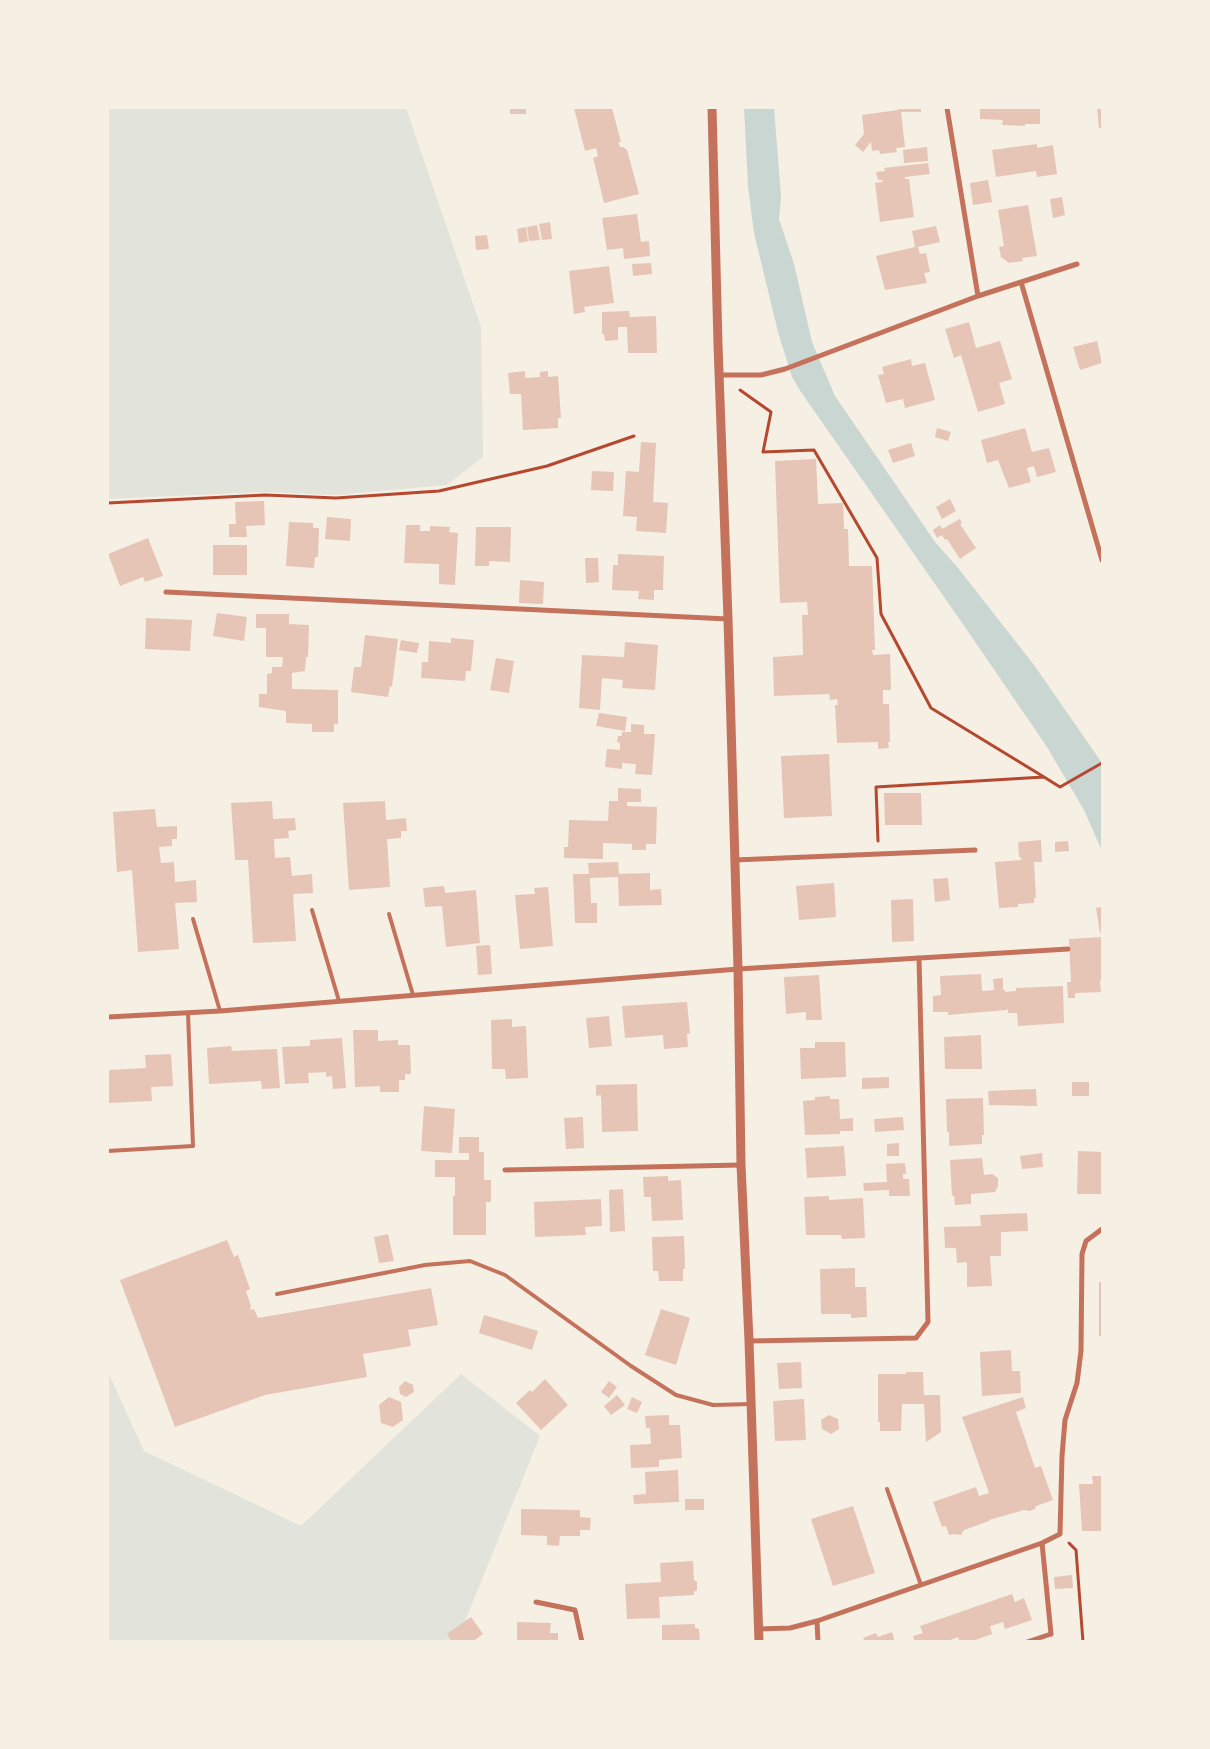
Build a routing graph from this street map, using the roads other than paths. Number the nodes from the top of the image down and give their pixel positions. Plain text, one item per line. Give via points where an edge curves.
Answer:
1 (712, 108) edge
2 (947, 108) edge
3 (1077, 264) dead end
4 (1021, 282) junction
5 (978, 296) junction
6 (719, 375) junction
7 (1102, 560) edge
8 (166, 592) dead end
9 (728, 619) junction
10 (975, 850) dead end
11 (735, 860) junction
12 (312, 910) dead end
13 (390, 914) dead end
14 (193, 919) dead end
15 (1068, 949) dead end
16 (919, 958) junction
17 (738, 968) junction
18 (413, 995) junction
19 (339, 1001) junction
20 (220, 1011) junction
21 (188, 1013) junction
22 (108, 1017) edge
23 (108, 1151) edge
24 (741, 1165) junction
25 (505, 1170) dead end
26 (1102, 1229) edge
27 (277, 1294) dead end
28 (749, 1341) junction
29 (752, 1404) junction
30 (887, 1489) dead end
31 (1042, 1543) junction
32 (921, 1585) junction
33 (536, 1602) dead end
34 (817, 1621) junction
35 (758, 1629) junction
36 (1051, 1634) joint
37 (582, 1642) edge
38 (759, 1642) edge
39 (818, 1642) edge
40 (1027, 1642) edge

1 - 6 street
2 - 5 street
3 - 4 street
4 - 5 street
4 - 7 street
5 - 6 street via 786,368 761,374
6 - 9 street
8 - 9 street
9 - 11 street
10 - 11 street
11 - 17 street
12 - 19 lane
13 - 18 lane
14 - 20 lane
15 - 16 street
16 - 17 street
16 - 28 street via 928,1322 916,1338
17 - 18 street
17 - 24 street
18 - 19 street
19 - 20 street
20 - 21 street
21 - 22 street
21 - 23 lane via 193,1146
24 - 25 street
24 - 28 street
26 - 31 street via 1086,1241 1082,1254 1081,1351 1077,1383 1065,1420 1060,1534
27 - 29 lane via 425,1264 470,1261 505,1274 676,1395 714,1405
28 - 29 street
29 - 35 street
30 - 32 lane
31 - 32 street
31 - 36 street
32 - 34 street
33 - 37 street via 575,1610
34 - 35 street via 790,1628
34 - 39 street
35 - 38 street
36 - 40 street

